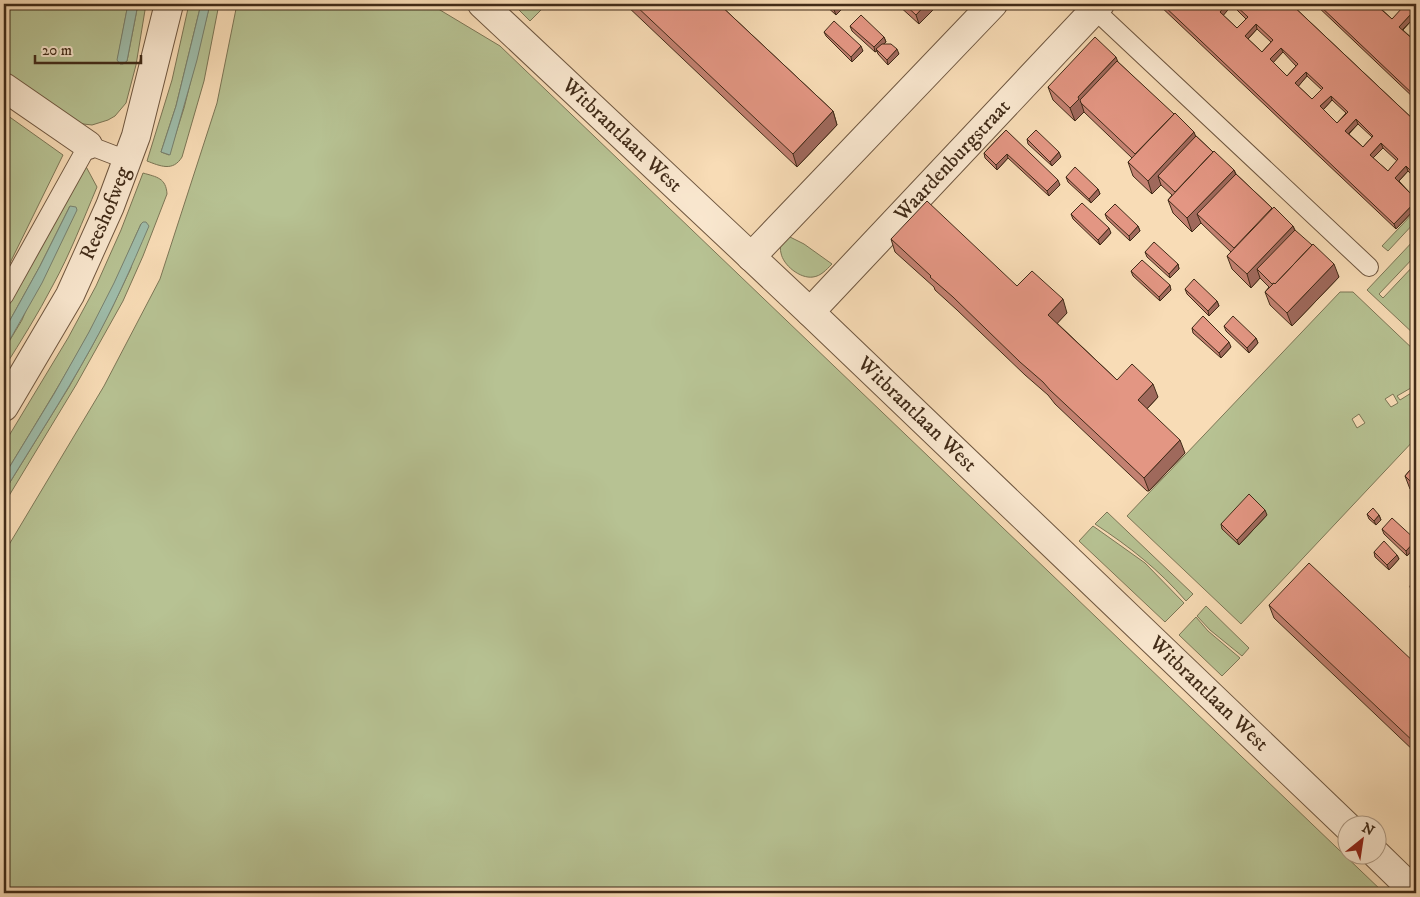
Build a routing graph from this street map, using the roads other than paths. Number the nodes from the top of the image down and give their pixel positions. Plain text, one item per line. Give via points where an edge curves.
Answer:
1 (169, 4) edge
2 (482, 4) edge
3 (993, 4) edge
4 (1097, 7) edge
5 (4, 87) edge
6 (88, 145) junction
7 (127, 160) junction
8 (751, 257) junction
9 (1369, 267) dead end
10 (4, 296) edge
11 (810, 312) junction
12 (4, 407) edge
13 (1338, 817) edge
14 (1386, 864) edge
15 (1416, 893) edge

1 - 7 street, Reeshofweg
2 - 8 street, Witbrantlaan West
3 - 8 street
4 - 9 lane, Waardenburgstraat
4 - 11 street, Waardenburgstraat
5 - 6 street, Reeshofweg
6 - 7 lane
6 - 10 lane
7 - 12 street, Reeshofweg via 70,296
8 - 11 street, Witbrantlaan West
11 - 13 street, Witbrantlaan West
14 - 15 street

